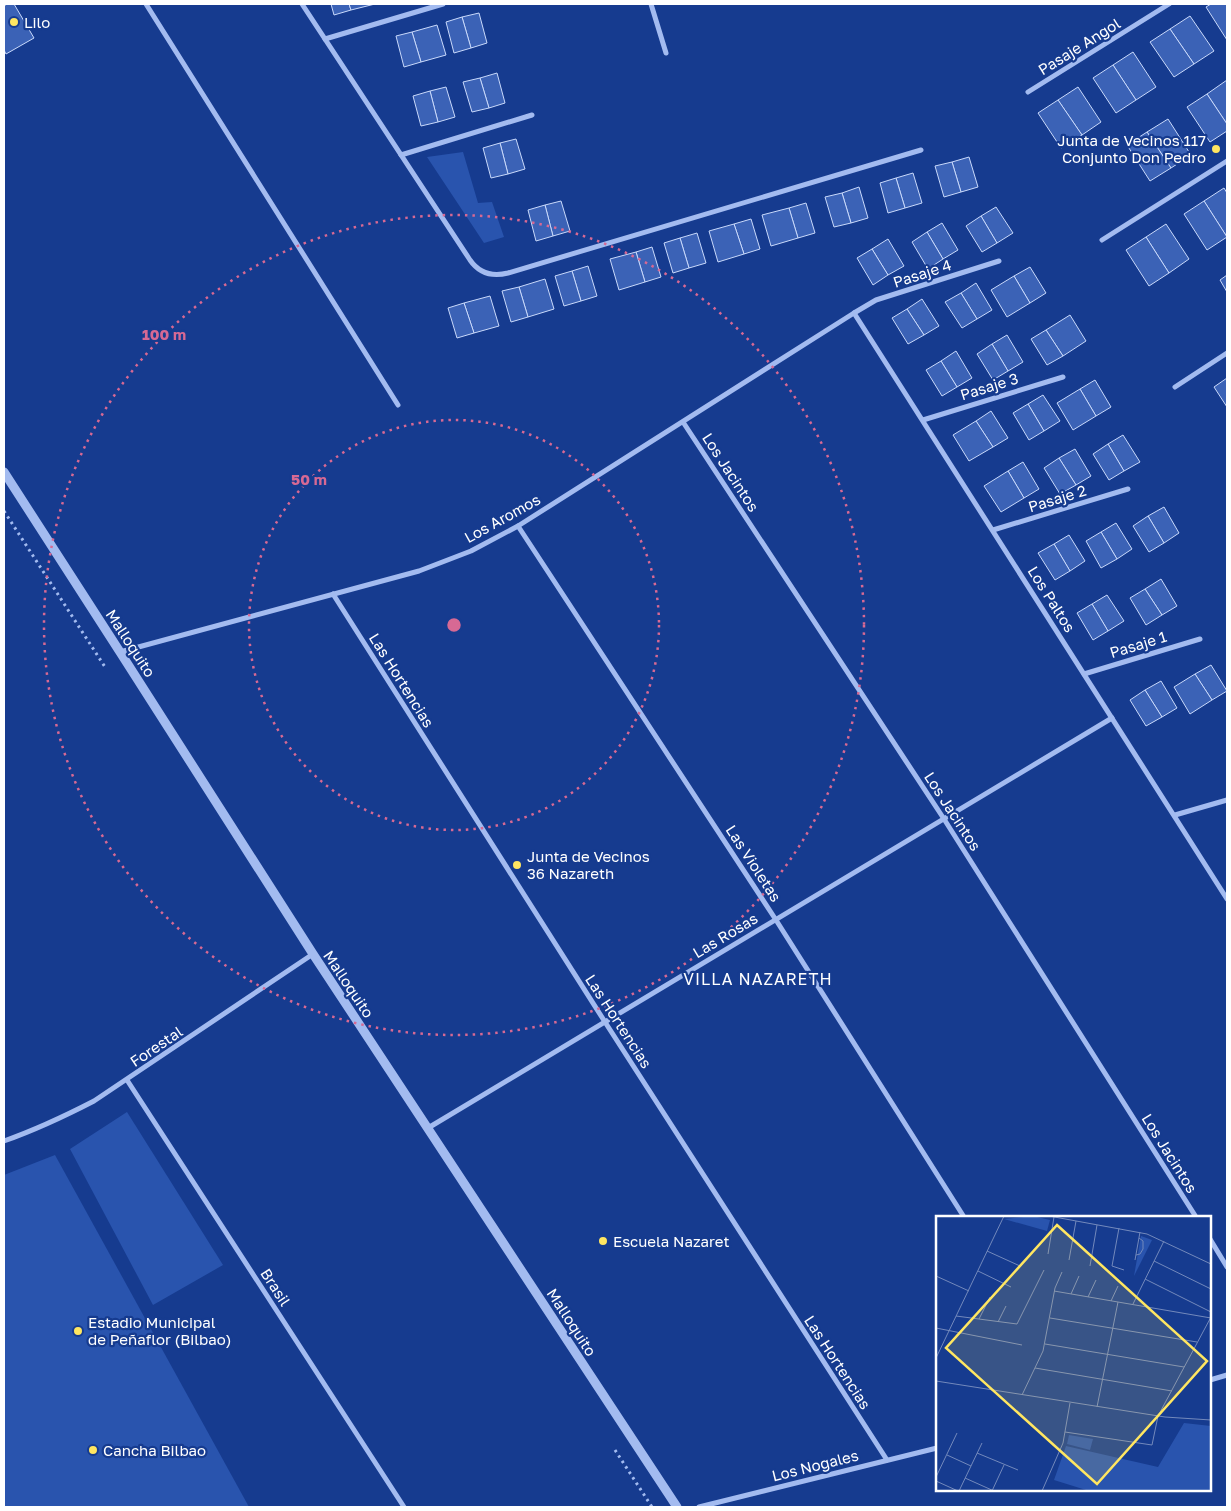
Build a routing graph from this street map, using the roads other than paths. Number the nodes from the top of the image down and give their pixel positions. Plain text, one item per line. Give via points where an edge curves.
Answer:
1 (146, 4) edge
2 (302, 4) edge
3 (443, 4) edge
4 (651, 4) edge
5 (1169, 4) edge
6 (325, 39) junction
7 (666, 53) dead end
8 (1028, 92) dead end
9 (532, 115) dead end
10 (921, 150) dead end
11 (401, 155) junction
12 (1227, 161) edge
13 (1102, 240) dead end
14 (999, 261) dead end
15 (854, 312) junction
16 (1227, 353) edge
17 (1063, 377) dead end
18 (1175, 387) dead end
19 (398, 405) dead end
20 (923, 420) junction
21 (683, 422) junction
22 (4, 472) edge
23 (1128, 490) dead end
24 (518, 526) junction
25 (993, 530) junction
26 (333, 594) junction
27 (1200, 639) dead end
28 (120, 652) junction
29 (1084, 674) junction
30 (1112, 718) junction
31 (1227, 800) edge
32 (1174, 816) junction
33 (944, 819) junction
34 (1227, 899) edge
35 (776, 920) junction
36 (313, 954) junction
37 (605, 1022) junction
38 (127, 1080) junction
39 (428, 1128) junction
40 (4, 1140) edge
41 (963, 1216) edge
42 (1195, 1216) edge
43 (1211, 1241) edge
44 (1227, 1267) edge
45 (1227, 1376) edge
46 (1211, 1380) edge
47 (936, 1448) edge
48 (887, 1460) junction
49 (404, 1507) edge
50 (677, 1507) edge
51 (699, 1507) edge

1 - 19 street
2 - 6 street
3 - 6 street
4 - 7 street
5 - 8 street, Pasaje Angol
6 - 11 street
9 - 11 street
10 - 11 street via 494,275 474,266
12 - 13 street
14 - 15 street, Pasaje 4 via 876,300
15 - 20 street, Los Paltos
15 - 21 street, Los Aromos
16 - 18 street
17 - 20 street, Pasaje 3
20 - 25 street, Los Paltos
21 - 24 street, Los Aromos
21 - 33 street, Los Jacintos
22 - 28 street, Malloquito
23 - 25 street, Pasaje 2
24 - 26 street, Los Aromos via 445,562
24 - 35 street, Las Violetas
25 - 29 street, Los Paltos
26 - 28 street, Los Aromos
26 - 37 street, Las Hortencias
27 - 29 street, Pasaje 1
28 - 36 street, Malloquito
29 - 30 street, Los Paltos
30 - 32 street, Los Paltos
30 - 33 street, Las Rosas
31 - 32 street
32 - 34 street, Los Paltos
33 - 35 street, Las Rosas
33 - 42 street, Los Jacintos
35 - 37 street, Las Rosas
35 - 41 street, Las Violetas
36 - 38 street, Forestal
36 - 39 street, Malloquito
37 - 39 street, Las Rosas
37 - 48 street, Las Hortencias
38 - 40 street, Forestal via 59,1119
38 - 49 street, Brasil
39 - 50 street, Malloquito
43 - 44 street
45 - 46 street
47 - 48 street, Los Nogales
48 - 51 street, Los Nogales

